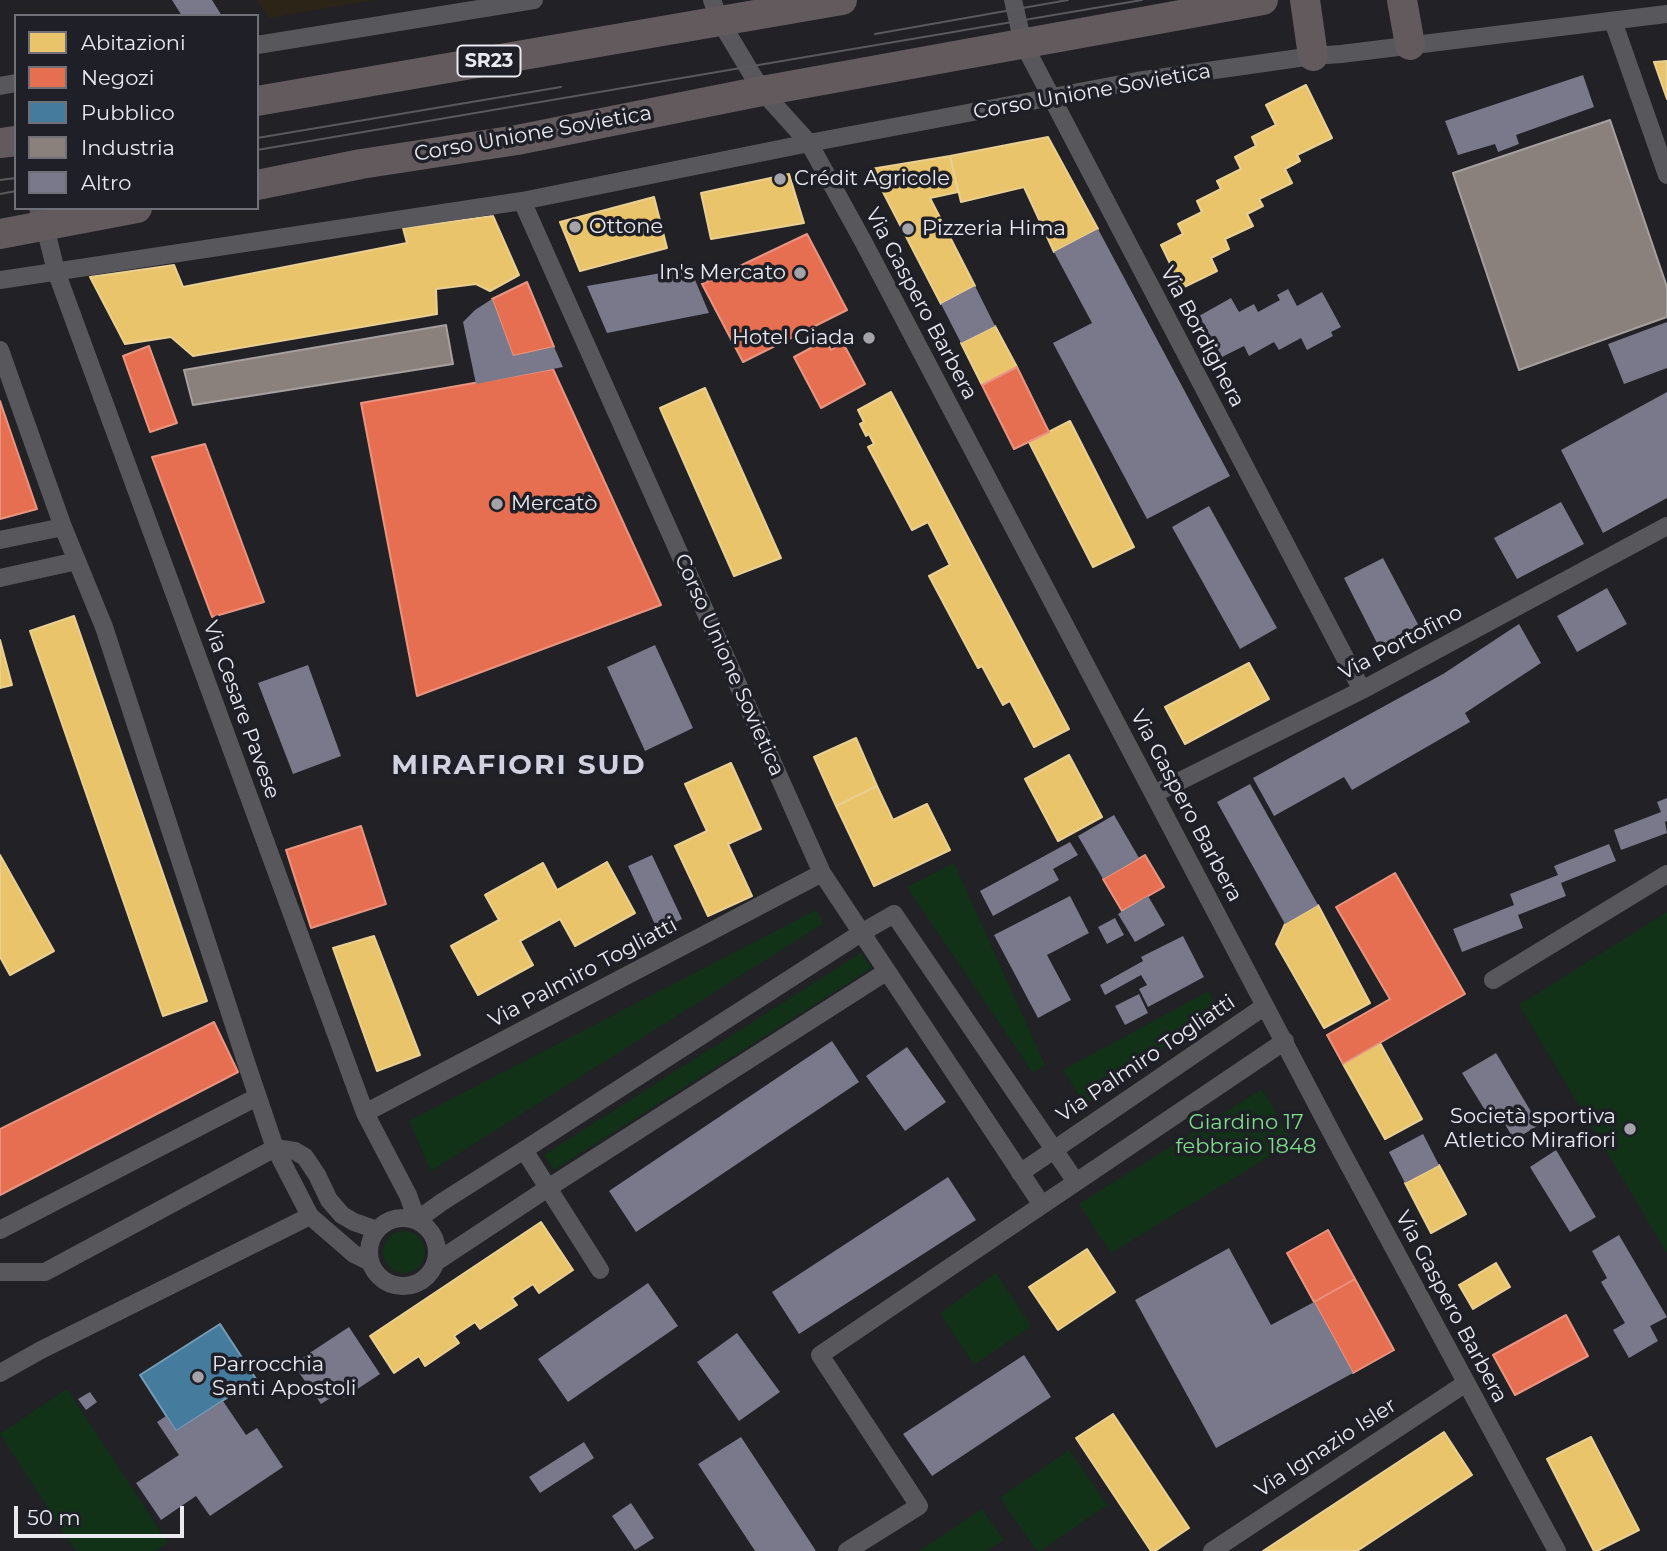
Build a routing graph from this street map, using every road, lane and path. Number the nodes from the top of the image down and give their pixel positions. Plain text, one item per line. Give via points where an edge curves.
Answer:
1 (534, 0) edge
2 (842, 0) edge
3 (1013, 0) edge
4 (1263, 0) edge
5 (1305, 0) edge
6 (1402, 0) edge
7 (716, 10) edge
8 (1667, 14) edge
9 (1613, 21) junction
10 (1023, 43) junction
11 (259, 45) edge
12 (1410, 46) junction
13 (1312, 56) junction
14 (762, 90) junction
15 (1051, 98) junction
16 (259, 101) edge
17 (809, 143) junction
18 (1667, 174) edge
19 (259, 184) edge
20 (522, 201) junction
21 (116, 210) edge
22 (42, 217) edge
23 (0, 234) edge
24 (56, 271) junction
25 (0, 280) edge
26 (0, 350) edge
27 (1667, 526) edge
28 (64, 527) junction
29 (0, 540) edge
30 (77, 561) junction
31 (0, 578) edge
32 (1362, 691) junction
33 (1154, 794) junction
34 (822, 873) junction
35 (1667, 874) edge
36 (861, 933) junction
37 (886, 972) junction
38 (1493, 980) dead end
39 (1265, 1006) junction
40 (1285, 1041) junction
41 (257, 1097) junction
42 (365, 1113) junction
43 (275, 1148) junction
44 (524, 1150) junction
45 (1054, 1150) junction
46 (1020, 1173) junction
47 (1076, 1182) junction
48 (548, 1188) junction
49 (1042, 1205) junction
50 (310, 1216) junction
51 (417, 1220) junction
52 (0, 1230) edge
53 (377, 1230) junction
54 (370, 1262) junction
55 (436, 1262) junction
56 (600, 1270) dead end
57 (0, 1272) edge
58 (0, 1373) edge
59 (1466, 1383) junction
60 (847, 1551) edge
61 (1212, 1551) edge
62 (1557, 1551) edge

1 - 11 street
2 - 7 main road, SR23
3 - 10 street, Via Bordighera
4 - 10 main road, Corso Unione Sovietica
5 - 13 main road
6 - 12 main road
7 - 14 street, Via Gaspero Barbera
7 - 16 main road, SR23
8 - 9 street, Corso Unione Sovietica
9 - 12 street, Corso Unione Sovietica
9 - 18 street
10 - 14 main road, Corso Unione Sovietica
10 - 15 street, Via Bordighera
12 - 13 street, Corso Unione Sovietica
13 - 15 street, Corso Unione Sovietica
14 - 17 street, Via Gaspero Barbera
14 - 19 main road, Corso Unione Sovietica via 517,140
15 - 17 street, Corso Unione Sovietica
15 - 32 street, Via Bordighera
17 - 20 street, Corso Unione Sovietica
17 - 33 street, Via Gaspero Barbera
20 - 24 street, Corso Unione Sovietica
20 - 34 street, Corso Unione Sovietica
21 - 22 main road
22 - 23 main road
22 - 24 street, Via Cesare Pavese
24 - 25 street, Corso Unione Sovietica
24 - 42 street, Via Cesare Pavese
26 - 28 street
27 - 32 street, Via Portofino
28 - 29 street
28 - 30 street
30 - 31 street
30 - 41 street via 104,627
32 - 33 street, Via Portofino
33 - 39 street, Via Gaspero Barbera
34 - 36 street, Corso Unione Sovietica
34 - 42 street, Via Palmiro Togliatti
35 - 38 street
36 - 37 street
36 - 44 street, Via Palmiro Togliatti
36 - 45 street, Via Palmiro Togliatti via 894,914
37 - 46 street
37 - 48 street
39 - 40 street, Via Gaspero Barbera
39 - 45 street, Via Palmiro Togliatti
40 - 47 street
40 - 59 street, Via Gaspero Barbera
41 - 43 street
41 - 52 street
42 - 51 street, Via Cesare Pavese
43 - 50 street
43 - 53 street via 305,1157 342,1215
43 - 57 street via 45,1272
44 - 48 street
44 - 51 street, Via Palmiro Togliatti
45 - 46 street, Via Palmiro Togliatti
45 - 47 street, Via Palmiro Togliatti
46 - 49 street
47 - 49 street
48 - 55 street
48 - 56 street
49 - 60 street via 820,1355 919,1506
50 - 54 street
50 - 58 street
51 - 53 street via 389,1220
51 - 55 street via 432,1233
53 - 54 street via 369,1245
54 - 55 street via 384,1280 401,1286 422,1281
59 - 61 street, Via Ignazio Isler
59 - 62 street, Via Gaspero Barbera

